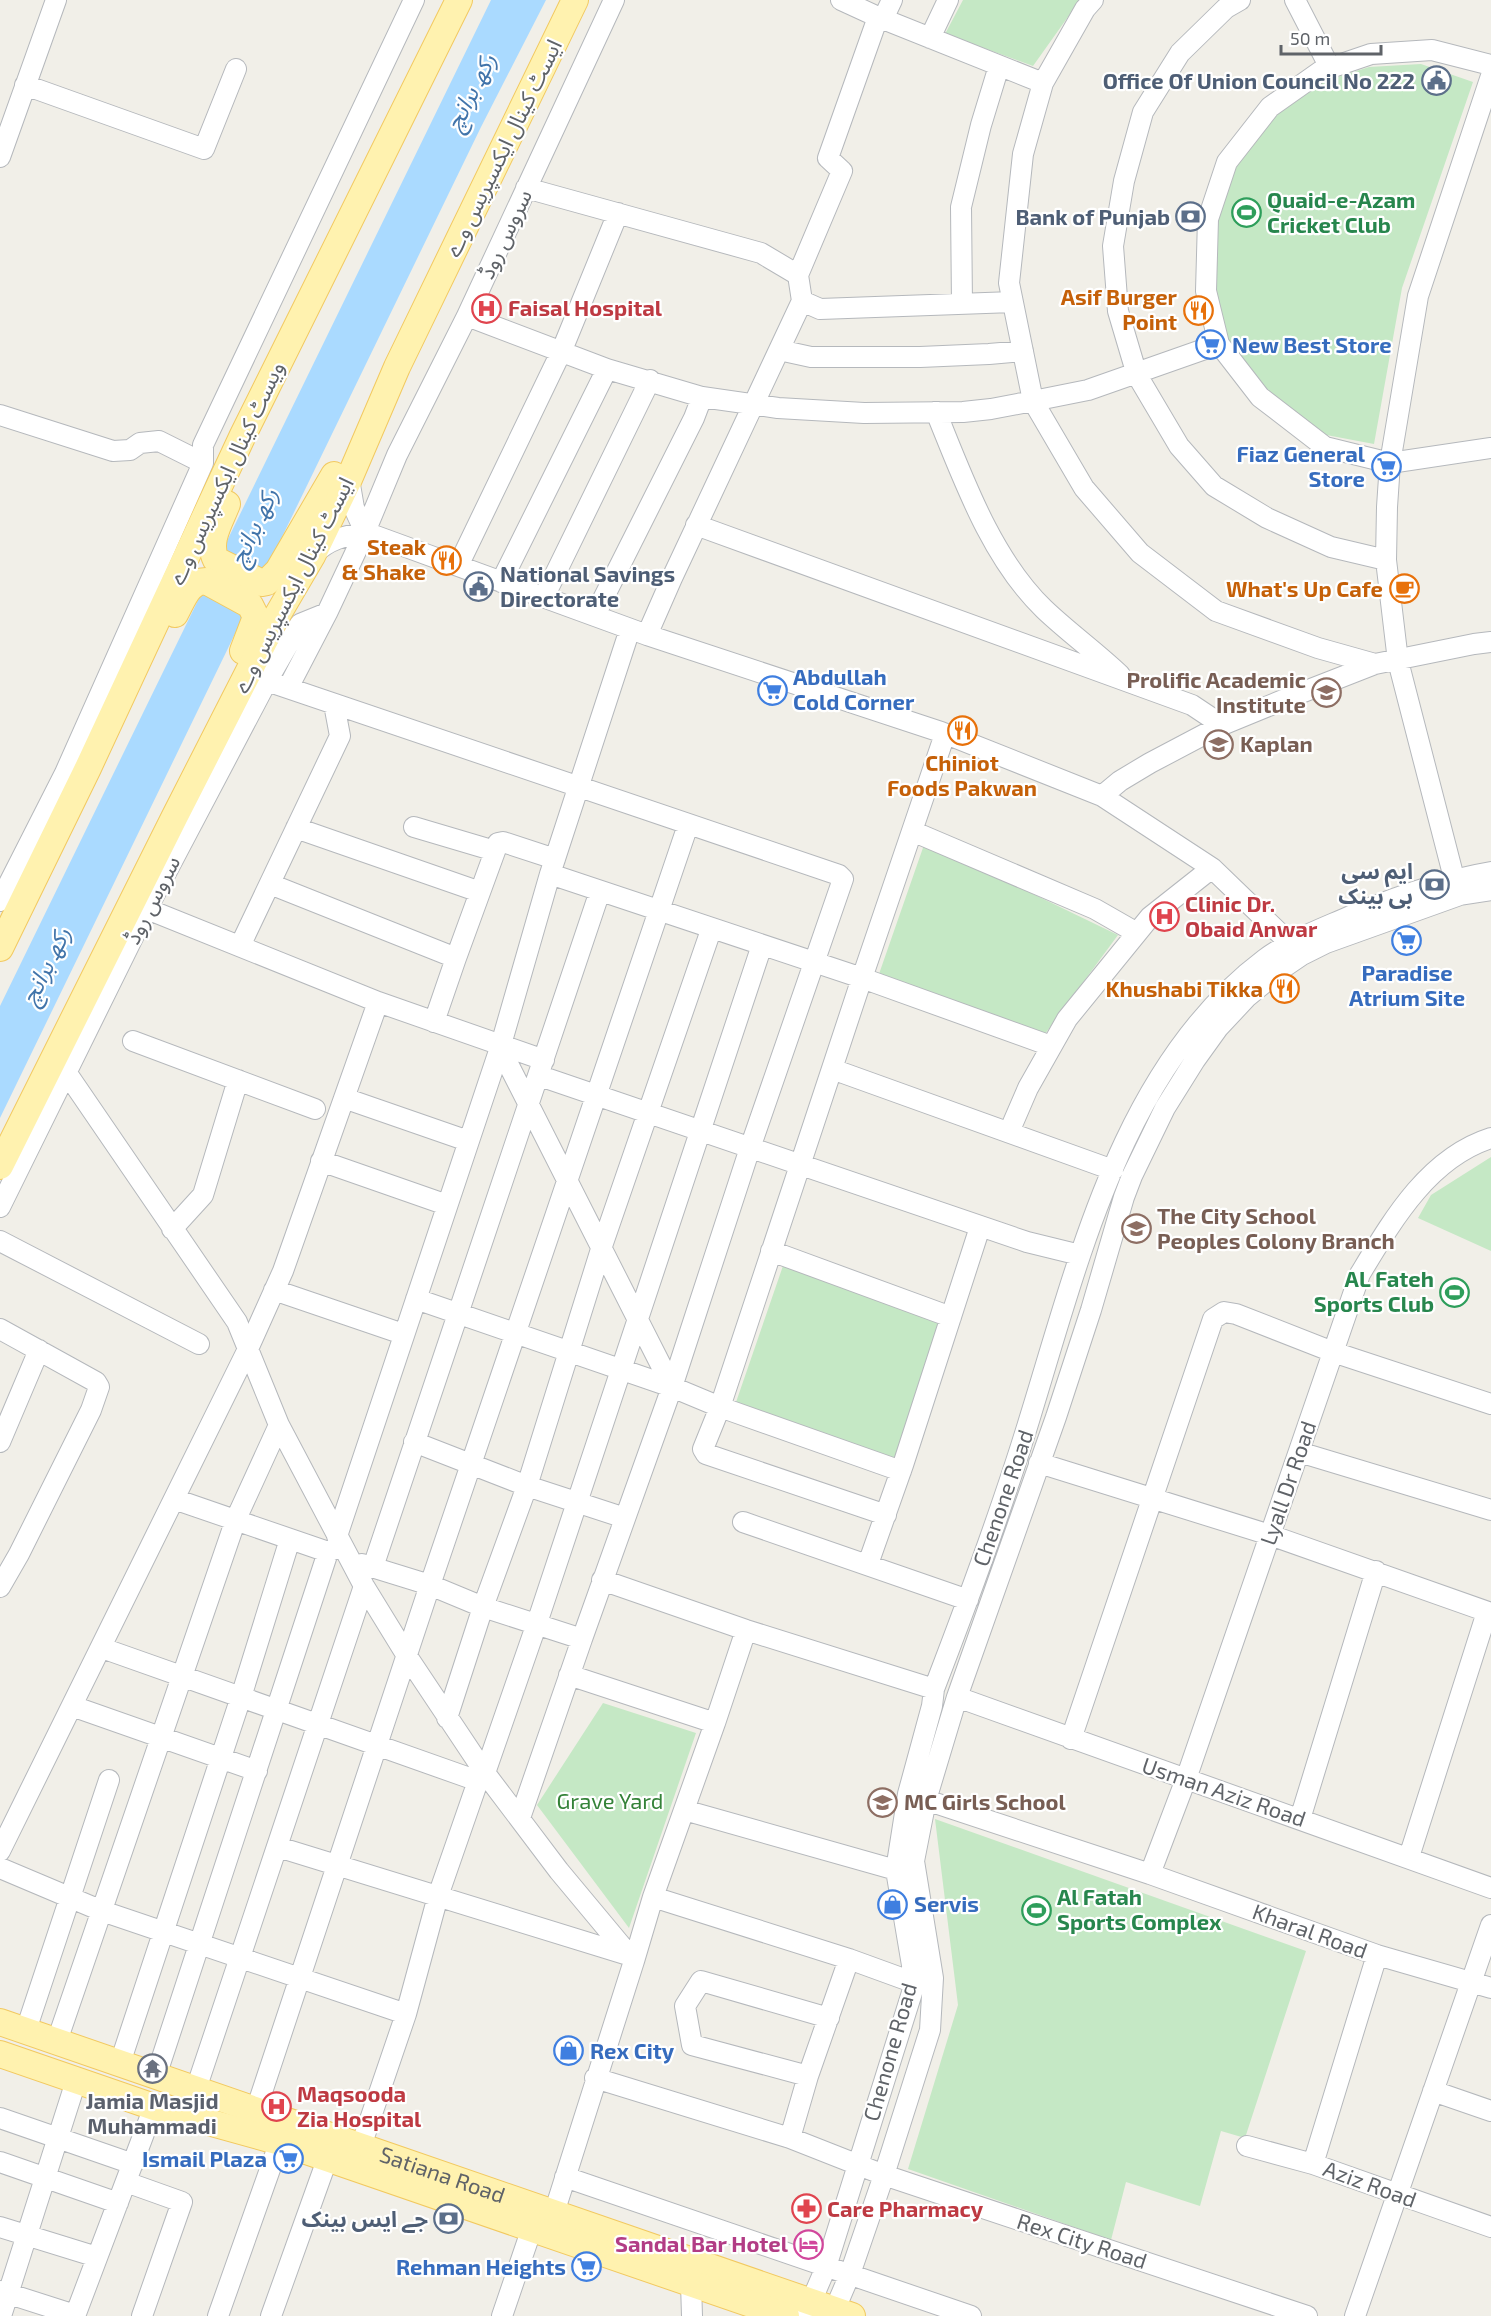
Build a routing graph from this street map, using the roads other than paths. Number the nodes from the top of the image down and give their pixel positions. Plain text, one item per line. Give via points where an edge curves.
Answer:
1 (56, 0) edge
2 (414, 0) edge
3 (459, 0) edge
4 (614, 0) edge
5 (842, 0) edge
6 (892, 0) edge
7 (948, 0) edge
8 (1093, 0) edge
9 (1240, 0) edge
10 (1295, 0) edge
11 (574, 3) edge
12 (880, 18) junction
13 (930, 38) junction
14 (1491, 65) edge
15 (999, 66) junction
16 (1330, 68) junction
17 (236, 69) dead end
18 (1491, 76) edge
19 (1043, 83) junction
20 (25, 85) junction
21 (0, 157) edge
22 (526, 188) junction
23 (618, 213) junction
24 (798, 275) junction
25 (802, 301) junction
26 (1013, 303) junction
27 (962, 304) junction
28 (304, 312) junction
29 (467, 316) junction
30 (1219, 344) junction
31 (562, 350) junction
32 (779, 350) junction
33 (1023, 351) junction
34 (397, 367) junction
35 (607, 369) junction
36 (1137, 375) junction
37 (650, 380) junction
38 (702, 396) junction
39 (1033, 401) junction
40 (754, 405) junction
41 (936, 412) junction
42 (0, 415) edge
43 (1491, 448) edge
44 (203, 463) junction
45 (1390, 463) junction
46 (349, 479) junction
47 (696, 525) junction
48 (365, 532) junction
49 (312, 556) junction
50 (1386, 560) junction
51 (458, 566) junction
52 (211, 570) junction
53 (501, 582) junction
54 (256, 594) junction
55 (544, 597) junction
56 (327, 613) junction
57 (595, 615) junction
58 (639, 632) junction
59 (1491, 642) edge
60 (1398, 661) junction
61 (1375, 664) junction
62 (267, 681) junction
63 (1126, 681) junction
64 (288, 688) junction
65 (334, 704) junction
66 (1222, 725) junction
67 (945, 734) junction
68 (88, 768) junction
69 (578, 787) junction
70 (1102, 796) junction
71 (174, 816) junction
72 (688, 825) junction
73 (414, 827) dead end
74 (297, 828) junction
75 (912, 831) junction
76 (495, 851) junction
77 (552, 867) junction
78 (1212, 868) junction
79 (1491, 872) edge
80 (1454, 878) junction
81 (270, 884) junction
82 (1491, 890) edge
83 (600, 891) junction
84 (480, 892) junction
85 (0, 901) edge
86 (147, 909) junction
87 (660, 911) junction
88 (711, 930) junction
89 (1137, 933) junction
90 (762, 945) junction
91 (240, 946) junction
92 (0, 948) edge
93 (1296, 949) junction
94 (456, 958) junction
95 (814, 962) junction
96 (862, 978) junction
97 (378, 1002) junction
98 (434, 1022) junction
99 (133, 1041) dead end
100 (1051, 1046) junction
101 (500, 1047) junction
102 (542, 1068) junction
103 (832, 1069) junction
104 (66, 1072) junction
105 (238, 1080) junction
106 (597, 1095) junction
107 (344, 1098) junction
108 (529, 1106) junction
109 (315, 1109) dead end
110 (648, 1113) junction
111 (700, 1131) junction
112 (1009, 1132) junction
113 (1491, 1138) edge
114 (468, 1141) junction
115 (750, 1148) junction
116 (321, 1161) junction
117 (800, 1165) junction
118 (0, 1166) edge
119 (1113, 1170) junction
120 (568, 1182) junction
121 (447, 1205) junction
122 (0, 1207) edge
123 (980, 1227) junction
124 (172, 1229) junction
125 (0, 1241) edge
126 (602, 1246) junction
127 (771, 1251) junction
128 (1080, 1256) junction
129 (274, 1290) junction
130 (416, 1299) junction
131 (458, 1313) junction
132 (951, 1317) junction
133 (637, 1319) junction
134 (0, 1329) edge
135 (516, 1333) junction
136 (403, 1334) junction
137 (199, 1344) dead end
138 (248, 1349) junction
139 (39, 1350) junction
140 (1333, 1352) junction
141 (570, 1353) junction
142 (621, 1370) junction
143 (672, 1387) junction
144 (1491, 1404) edge
145 (720, 1407) junction
146 (279, 1425) junction
147 (0, 1442) edge
148 (414, 1442) junction
149 (1299, 1452) junction
150 (1039, 1463) junction
151 (471, 1465) junction
152 (901, 1471) junction
153 (527, 1486) junction
154 (1153, 1498) junction
155 (174, 1499) junction
156 (578, 1502) junction
157 (1491, 1510) edge
158 (886, 1515) junction
159 (625, 1518) junction
160 (236, 1519) junction
161 (743, 1522) dead end
162 (1270, 1535) junction
163 (290, 1539) junction
164 (339, 1548) junction
165 (868, 1564) junction
166 (373, 1567) junction
167 (1376, 1571) junction
168 (602, 1580) junction
169 (430, 1585) junction
170 (364, 1586) junction
171 (0, 1587) edge
172 (968, 1600) junction
173 (483, 1607) junction
174 (1489, 1613) edge
175 (537, 1623) junction
176 (746, 1630) junction
177 (582, 1639) junction
178 (102, 1648) junction
179 (407, 1656) junction
180 (569, 1675) junction
181 (183, 1676) junction
182 (934, 1689) junction
183 (957, 1696) junction
184 (241, 1697) junction
185 (72, 1706) junction
186 (277, 1710) junction
187 (447, 1718) junction
188 (715, 1723) junction
189 (318, 1725) junction
190 (161, 1738) junction
191 (1071, 1739) junction
192 (377, 1745) junction
193 (221, 1758) junction
194 (257, 1771) junction
195 (482, 1777) junction
196 (1186, 1779) junction
197 (109, 1780) dead end
198 (926, 1800) junction
199 (684, 1810) junction
200 (520, 1818) junction
201 (1300, 1819) junction
202 (278, 1846) junction
203 (0, 1851) edge
204 (1409, 1857) junction
205 (338, 1865) junction
206 (0, 1869) edge
207 (896, 1870) junction
208 (1150, 1874) junction
209 (1491, 1888) edge
210 (438, 1896) junction
211 (69, 1897) junction
212 (653, 1897) junction
213 (102, 1911) junction
214 (1491, 1925) edge
215 (163, 1931) junction
216 (200, 1944) junction
217 (1377, 1955) junction
218 (240, 1958) junction
219 (631, 1958) junction
220 (849, 1959) junction
221 (300, 1978) junction
222 (1471, 1982) junction
223 (915, 1983) junction
224 (1491, 1989) edge
225 (406, 2014) junction
226 (829, 2019) junction
227 (0, 2022) edge
228 (26, 2030) junction
229 (57, 2041) junction
230 (0, 2054) edge
231 (120, 2063) junction
232 (156, 2076) junction
233 (807, 2076) junction
234 (595, 2078) junction
235 (76, 2081) junction
236 (196, 2089) junction
237 (1433, 2091) junction
238 (154, 2107) junction
239 (256, 2110) junction
240 (1491, 2111) edge
241 (0, 2118) edge
242 (58, 2138) junction
243 (790, 2138) junction
244 (280, 2142) junction
245 (361, 2146) junction
246 (1247, 2146) dead end
247 (328, 2158) junction
248 (0, 2162) edge
249 (1313, 2163) junction
250 (858, 2164) junction
251 (130, 2173) junction
252 (884, 2175) junction
253 (565, 2177) junction
254 (46, 2178) junction
255 (1398, 2194) junction
256 (118, 2202) junction
257 (554, 2213) junction
258 (0, 2227) edge
259 (1491, 2227) edge
260 (532, 2228) junction
261 (27, 2236) junction
262 (97, 2257) junction
263 (826, 2266) junction
264 (850, 2274) junction
265 (691, 2283) junction
266 (4, 2292) edge
267 (827, 2312) edge
268 (1, 2316) edge
269 (75, 2316) edge
270 (142, 2316) edge
271 (218, 2316) edge
272 (271, 2316) edge
273 (502, 2316) edge
274 (692, 2316) edge
275 (786, 2316) edge
276 (971, 2316) edge
277 (1307, 2316) edge
278 (1355, 2316) edge

1 - 20 street
2 - 44 street via 203,445
3 - 28 main road, ویسٹ کینال ایکسپریس وے
4 - 22 street, سروس روڈ
5 - 12 street
6 - 12 street
7 - 13 street
8 - 19 street
9 - 36 street via 1226,8 1180,53 1143,112 1124,181 1113,246 1118,311
10 - 16 street
11 - 34 main road, ایسٹ کینال ایکسپریس وے
12 - 13 street
12 - 24 street via 828,158 842,171
13 - 15 street
14 - 16 street via 1432,50 1371,54
15 - 19 street
15 - 27 street via 962,207
16 - 30 street via 1270,107 1227,162 1208,219 1206,291
17 - 20 street via 204,150
18 - 45 street via 1418,296
19 - 26 street via 1023,154 1009,283
20 - 21 street
22 - 23 street
22 - 29 street, سروس روڈ
23 - 24 street via 761,253
23 - 31 street
24 - 25 street
25 - 27 street via 820,309
25 - 32 street
26 - 27 street
26 - 33 street
28 - 52 main road via 215,534
28 - 68 main road, ویسٹ کینال ایکسپریس وے
29 - 31 street
29 - 48 street, سروس روڈ via 397,455
30 - 36 street
30 - 45 street via 1260,397 1325,447
31 - 35 street
31 - 51 street
32 - 33 street via 811,357 920,357
32 - 40 street
33 - 39 street
34 - 46 main road, ایسٹ کینال ایکسپریس وے
34 - 54 main road via 278,571
35 - 37 street
35 - 53 street
36 - 39 street
36 - 50 street via 1179,446 1214,486 1267,518 1331,547
37 - 38 street
37 - 55 street
38 - 40 street
38 - 57 street
39 - 41 street via 991,409
39 - 61 street via 1084,488 1140,554 1216,611
40 - 41 street
40 - 47 street
41 - 63 street via 969,492 1008,565 1043,608
42 - 44 street via 113,451 159,441
43 - 45 street
44 - 85 street via 65,773
45 - 50 street
46 - 48 street via 354,508
46 - 49 main road, ایسٹ کینال ایکسپریس وے
47 - 58 street
47 - 63 street
48 - 49 street via 335,539
48 - 51 street
48 - 56 street, سروس روڈ
49 - 71 main road, ایسٹ کینال ایکسپریس وے
50 - 60 street
51 - 53 street
52 - 54 main road
52 - 68 main road via 189,587
53 - 55 street
54 - 71 main road via 254,625
55 - 57 street
56 - 62 street, سروس روڈ via 300,624
56 - 64 street, سروس روڈ
57 - 58 street
58 - 67 street
58 - 69 street
59 - 60 street
60 - 61 street
60 - 80 street
61 - 66 street
62 - 64 street
62 - 86 street, سروس روڈ
63 - 66 street via 1192,705
64 - 65 street
65 - 69 street
65 - 74 street via 340,736
66 - 70 street via 1150,763
67 - 70 street
67 - 75 street
68 - 92 main road, ویسٹ کینال ایکسپریس وے
69 - 72 street
69 - 77 street
70 - 78 street
71 - 118 main road, ایسٹ کینال ایکسپریس وے
72 - 87 street
72 - 95 street via 843,879
73 - 76 street
74 - 81 street
74 - 84 street
75 - 89 street via 1095,909
75 - 96 street
76 - 77 street via 500,841
76 - 84 street
77 - 83 street
77 - 101 street
78 - 89 street via 1150,917
78 - 93 street
79 - 80 street, Chenone Road
80 - 93 street, Chenone Road via 1369,908
81 - 91 street
81 - 94 street
82 - 93 street, Chenone Road via 1460,895 1326,943
83 - 87 street
83 - 102 street
84 - 94 street
86 - 91 street
86 - 104 street, سروس روڈ
87 - 88 street
87 - 106 street
88 - 90 street
88 - 110 street
89 - 100 street via 1067,1019
90 - 95 street
90 - 111 street
91 - 97 street
93 - 119 street, Chenone Road via 1264,960 1192,1028 1142,1109
93 - 150 street, Chenone Road via 1218,1028 1166,1108 1124,1197
94 - 98 street
95 - 96 street
95 - 115 street
96 - 100 street
96 - 103 street
97 - 98 street
97 - 107 street
98 - 101 street
99 - 105 street
100 - 112 street
101 - 102 street
101 - 108 street
101 - 114 street
102 - 106 street
102 - 108 street
103 - 112 street
103 - 117 street
104 - 122 street, سروس روڈ
104 - 124 street
105 - 109 street
105 - 124 street via 203,1195
106 - 110 street
106 - 120 street
107 - 114 street
107 - 116 street
108 - 120 street
108 - 131 street
110 - 111 street
110 - 126 street
111 - 115 street
111 - 133 street
112 - 119 street
113 - 140 street, Lyall Dr Road via 1460,1151 1439,1168 1419,1187 1387,1230 1360,1274
114 - 121 street
115 - 117 street
115 - 143 street
116 - 121 street
116 - 129 street
117 - 123 street
117 - 127 street
119 - 128 street, Chenone Road
120 - 126 street
120 - 135 street
121 - 130 street
123 - 128 street
123 - 132 street
124 - 138 street via 222,1297
125 - 137 street
126 - 133 street
126 - 141 street
127 - 132 street
127 - 145 street
128 - 172 street, Chenone Road via 1019,1455
129 - 136 street
129 - 138 street
130 - 131 street
130 - 136 street
131 - 135 street
131 - 148 street
132 - 152 street
133 - 142 street
133 - 143 street
134 - 139 street
135 - 141 street
135 - 151 street
136 - 164 street
138 - 146 street
138 - 155 street
139 - 147 street
139 - 171 street via 99,1387 92,1410
140 - 144 street
140 - 149 street, Lyall Dr Road
140 - 154 street via 1236,1314 1224,1312 1213,1319
141 - 142 street
141 - 153 street
142 - 143 street
142 - 156 street
143 - 145 street
143 - 159 street
145 - 152 street
145 - 158 street via 703,1449 706,1455
146 - 160 street
146 - 164 street
148 - 151 street
148 - 166 street
149 - 157 street
149 - 162 street, Lyall Dr Road
150 - 154 street
150 - 183 street, Chenone Road
151 - 153 street
151 - 169 street
152 - 158 street
153 - 156 street
153 - 173 street
154 - 162 street
154 - 191 street
155 - 160 street
155 - 178 street
156 - 159 street
156 - 175 street
158 - 165 street
159 - 168 street
160 - 163 street
160 - 181 street
161 - 165 street
162 - 167 street
162 - 196 street, Lyall Dr Road
163 - 164 street
163 - 184 street
164 - 166 street
164 - 170 street
164 - 186 street
165 - 172 street
166 - 169 street
167 - 174 street
167 - 201 street
168 - 176 street
168 - 177 street
169 - 173 street
169 - 179 street
170 - 179 street
170 - 189 street
172 - 182 street, Chenone Road
173 - 175 street
173 - 187 street
174 - 204 street
175 - 177 street
175 - 195 street
176 - 182 street
176 - 188 street
177 - 180 street
178 - 181 street
178 - 185 street
179 - 187 street
179 - 192 street
180 - 188 street
180 - 200 street
181 - 184 street
181 - 190 street
182 - 207 street, Chenone Road via 908,1794
183 - 191 street, Usman Aziz Road
183 - 198 street, Chenone Road
184 - 186 street
184 - 193 street
185 - 190 street
185 - 203 street
186 - 189 street
186 - 194 street
187 - 195 street
188 - 199 street
189 - 192 street
189 - 202 street
190 - 193 street
190 - 213 street
191 - 196 street, Usman Aziz Road
192 - 195 street
192 - 205 street
193 - 194 street
193 - 215 street
194 - 216 street
195 - 200 street
195 - 210 street
196 - 201 street, Usman Aziz Road
196 - 208 street, Lyall Dr Road
197 - 211 street
198 - 208 street, Kharal Road
198 - 252 street, Chenone Road via 914,1861 933,1978 930,2030
199 - 207 street
199 - 212 street
200 - 219 street
201 - 204 street, Usman Aziz Road
202 - 205 street
202 - 218 street
204 - 209 street, Usman Aziz Road
205 - 210 street
205 - 221 street
206 - 211 street
207 - 223 street, Chenone Road
208 - 217 street, Kharal Road
210 - 219 street
210 - 225 street
211 - 213 street
211 - 228 street
212 - 219 street
212 - 220 street
213 - 215 street
213 - 229 street
214 - 222 street
215 - 216 street
215 - 231 street
216 - 218 street
216 - 232 street
217 - 222 street, Kharal Road
217 - 249 street
218 - 221 street
218 - 236 street
219 - 234 street
220 - 223 street
220 - 226 street
221 - 225 street
221 - 239 street
222 - 224 street, Kharal Road
222 - 237 street
223 - 250 street, Chenone Road
225 - 245 street
226 - 233 street
226 - 233 street via 701,1981 686,2006 692,2045
227 - 228 main road, Satiana Road
228 - 229 main road, Satiana Road
229 - 231 main road, Satiana Road
230 - 235 main road, Satiana Road
231 - 232 main road, Satiana Road
232 - 236 main road, Satiana Road
233 - 243 street
234 - 243 street, Rex City Road
234 - 253 street
235 - 238 main road, Satiana Road
235 - 242 street
236 - 239 main road, Satiana Road
237 - 240 street
237 - 255 street
238 - 244 main road, Satiana Road
238 - 251 street
239 - 245 main road, Satiana Road
241 - 242 street
242 - 251 street
242 - 254 street
243 - 250 street, Rex City Road
244 - 247 main road, Satiana Road
244 - 271 street
245 - 257 main road, Satiana Road
246 - 249 street, Aziz Road
247 - 260 main road, Satiana Road
247 - 272 street
248 - 254 street
249 - 255 street, Aziz Road
250 - 252 street, Rex City Road
250 - 263 street, Chenone Road
251 - 256 street
251 - 270 street via 182,2202
252 - 264 street, Chenone Road
252 - 277 street, Rex City Road
253 - 257 street
253 - 263 street
254 - 256 street
254 - 261 street
255 - 259 street, Aziz Road
255 - 278 street
256 - 262 street
257 - 267 main road, Satiana Road
258 - 261 street
260 - 265 main road, Satiana Road
260 - 273 street
261 - 262 street
261 - 266 street
262 - 269 street
263 - 264 street
263 - 267 street, Chenone Road
264 - 267 street, Chenone Road
264 - 276 street
265 - 274 street
265 - 275 main road, Satiana Road
266 - 268 street
266 - 269 street

